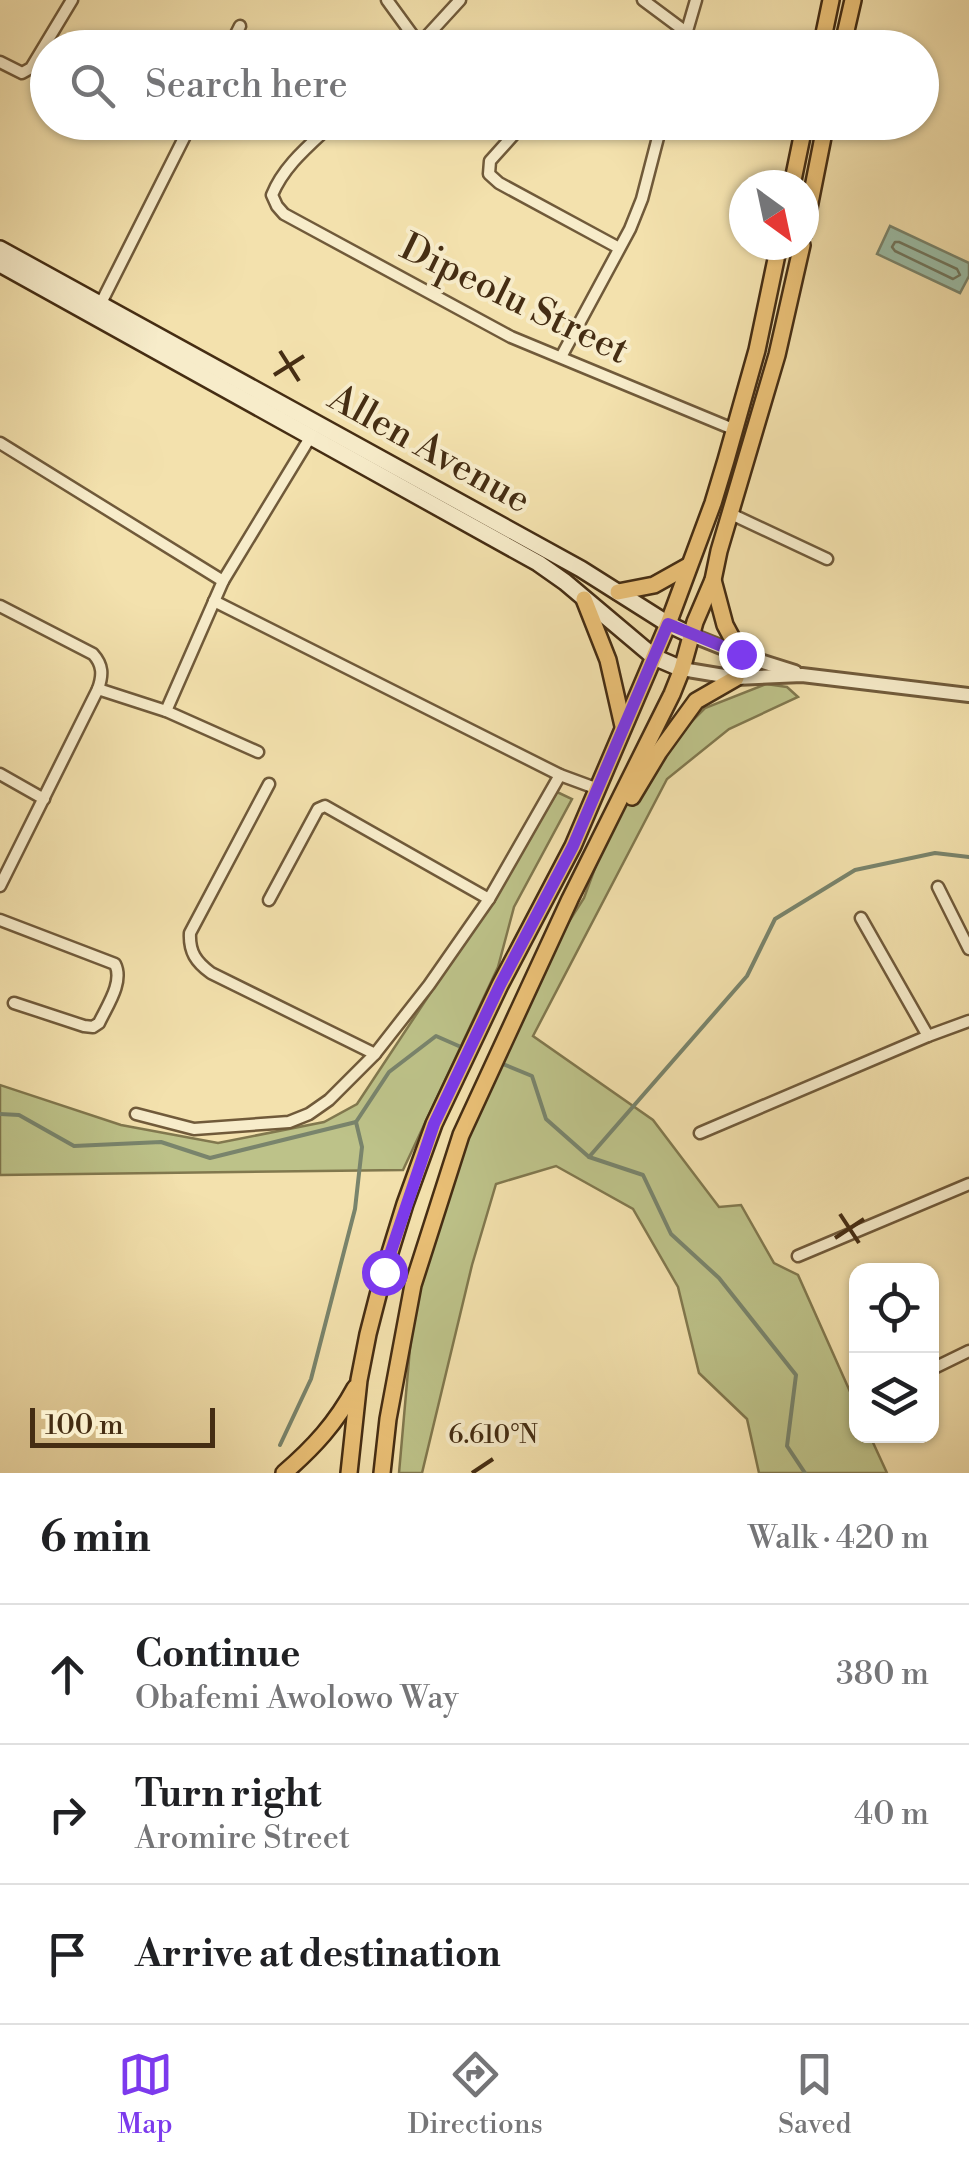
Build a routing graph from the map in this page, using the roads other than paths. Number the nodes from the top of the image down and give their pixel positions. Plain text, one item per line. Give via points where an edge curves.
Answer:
1 (72, 0) edge
2 (387, 0) edge
3 (460, 0) edge
4 (643, 0) edge
5 (696, 0) edge
6 (832, 0) edge
7 (853, 0) edge
8 (240, 26) dead end
9 (54, 30) edge
10 (238, 30) edge
11 (407, 30) edge
12 (432, 30) edge
13 (683, 30) edge
14 (687, 30) edge
15 (825, 30) edge
16 (846, 30) edge
17 (0, 62) edge
18 (30, 69) edge
19 (183, 140) edge
20 (316, 140) edge
21 (509, 140) edge
22 (657, 140) edge
23 (801, 140) edge
24 (822, 140) edge
25 (795, 170) edge
26 (816, 170) edge
27 (620, 248) junction
28 (0, 249) edge
29 (776, 260) edge
30 (799, 260) edge
31 (0, 264) edge
32 (100, 305) junction
33 (560, 357) junction
34 (734, 429) junction
35 (311, 436) junction
36 (0, 443) edge
37 (731, 514) junction
38 (826, 559) dead end
39 (688, 566) junction
40 (712, 580) junction
41 (223, 581) junction
42 (618, 592) junction
43 (584, 599) junction
44 (214, 601) junction
45 (0, 606) edge
46 (668, 624) junction
47 (692, 634) junction
48 (741, 654) junction
49 (654, 658) junction
50 (682, 669) junction
51 (802, 674) junction
52 (736, 678) junction
53 (98, 689) junction
54 (969, 695) edge
55 (166, 712) junction
56 (623, 726) junction
57 (258, 752) dead end
58 (0, 774) edge
59 (560, 776) junction
60 (269, 784) dead end
61 (598, 789) junction
62 (44, 799) junction
63 (0, 886) edge
64 (938, 887) dead end
65 (489, 899) junction
66 (570, 899) junction
67 (269, 900) dead end
68 (861, 918) dead end
69 (0, 920) edge
70 (969, 949) edge
71 (14, 1003) dead end
72 (969, 1021) edge
73 (928, 1036) junction
74 (375, 1054) junction
75 (136, 1114) dead end
76 (700, 1133) dead end
77 (969, 1184) edge
78 (798, 1256) dead end
79 (969, 1351) edge
80 (939, 1366) edge
81 (359, 1380) junction
82 (284, 1473) edge
83 (349, 1473) edge
84 (382, 1473) edge

1 - 9 street
2 - 11 street
3 - 12 street
4 - 13 street
5 - 14 street
6 - 15 main road
7 - 16 main road
8 - 10 street
17 - 18 street via 22,73
19 - 32 street
20 - 33 street, Dipeolu Street via 277,182 272,194 284,214
21 - 27 street via 490,161 498,184
22 - 27 street
23 - 25 main road
24 - 26 main road
27 - 33 street
28 - 32 main road, Allen Avenue
29 - 34 main road
30 - 37 main road
31 - 35 main road, Allen Avenue
32 - 42 main road, Allen Avenue
33 - 34 street, Dipeolu Street
34 - 39 main road
35 - 41 street
35 - 43 main road, Allen Avenue via 538,562
36 - 41 street
37 - 38 street
37 - 40 main road
39 - 42 main road via 654,585
39 - 46 main road
40 - 47 main road
40 - 48 main road
41 - 44 street
42 - 46 main road, Allen Avenue
43 - 49 main road, Allen Avenue
43 - 56 main road via 608,660
44 - 55 street
44 - 59 street
45 - 53 street via 93,654 102,670
46 - 47 main road, Allen Avenue
46 - 49 main road
47 - 48 street
47 - 50 main road
48 - 51 street
49 - 50 main road, Allen Avenue
49 - 56 main road
50 - 52 street
50 - 66 main road
51 - 52 street
51 - 54 street
52 - 66 main road via 700,697 678,724
53 - 55 street
53 - 62 street
55 - 57 street
56 - 61 main road
58 - 62 street
59 - 61 street
59 - 65 street
60 - 74 street via 190,933 193,956 211,973
61 - 81 main road via 434,1124 384,1272
62 - 63 street
64 - 70 street
65 - 67 street via 322,806
65 - 74 street
66 - 84 main road via 461,1134 413,1285
68 - 73 street
69 - 71 street via 97,955 119,972 94,1027
72 - 73 street
73 - 76 street
74 - 75 street via 329,1100 289,1122 194,1129
77 - 78 street
79 - 80 street
81 - 82 main road via 321,1440
81 - 83 main road

